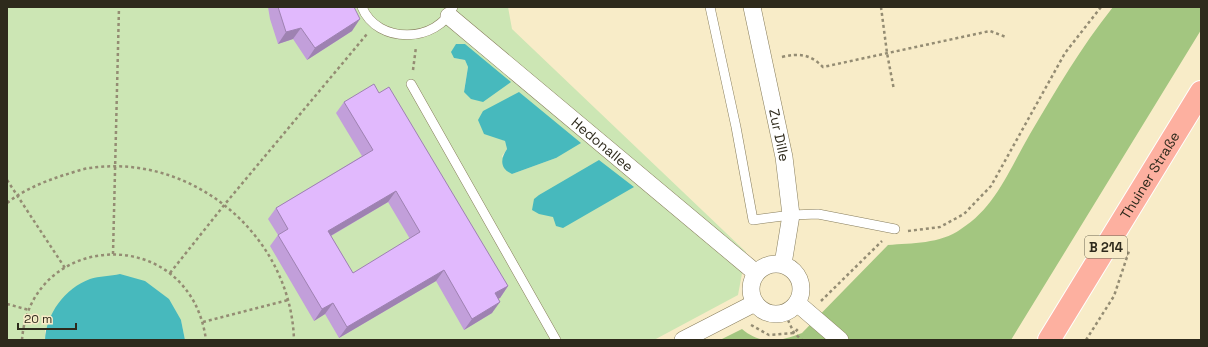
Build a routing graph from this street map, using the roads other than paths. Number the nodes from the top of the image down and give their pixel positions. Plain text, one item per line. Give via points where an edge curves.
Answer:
1 (362, 7) edge
2 (710, 7) edge
3 (752, 7) edge
4 (451, 11) edge
5 (411, 84) road end
6 (1201, 92) edge
7 (791, 215) junction
8 (895, 229) road end
9 (783, 264) junction
10 (756, 273) junction
11 (755, 303) junction
12 (797, 304) junction
13 (556, 340) edge
14 (683, 340) edge
15 (840, 340) edge
16 (1049, 340) edge

1 - 4 lane via 375,24 393,34 411,36 432,30
2 - 7 lane via 753,220
3 - 7 street, Zur Dille via 784,157
4 - 10 street, Hedonallee
5 - 13 lane
6 - 16 main road, Thuiner Straße / B 214
7 - 8 lane via 818,214
7 - 9 street, Zur Dille
9 - 10 street via 768,265
9 - 12 street via 792,269 802,284
10 - 11 street via 751,283
11 - 12 street via 768,313 791,309
11 - 14 street
12 - 15 street

